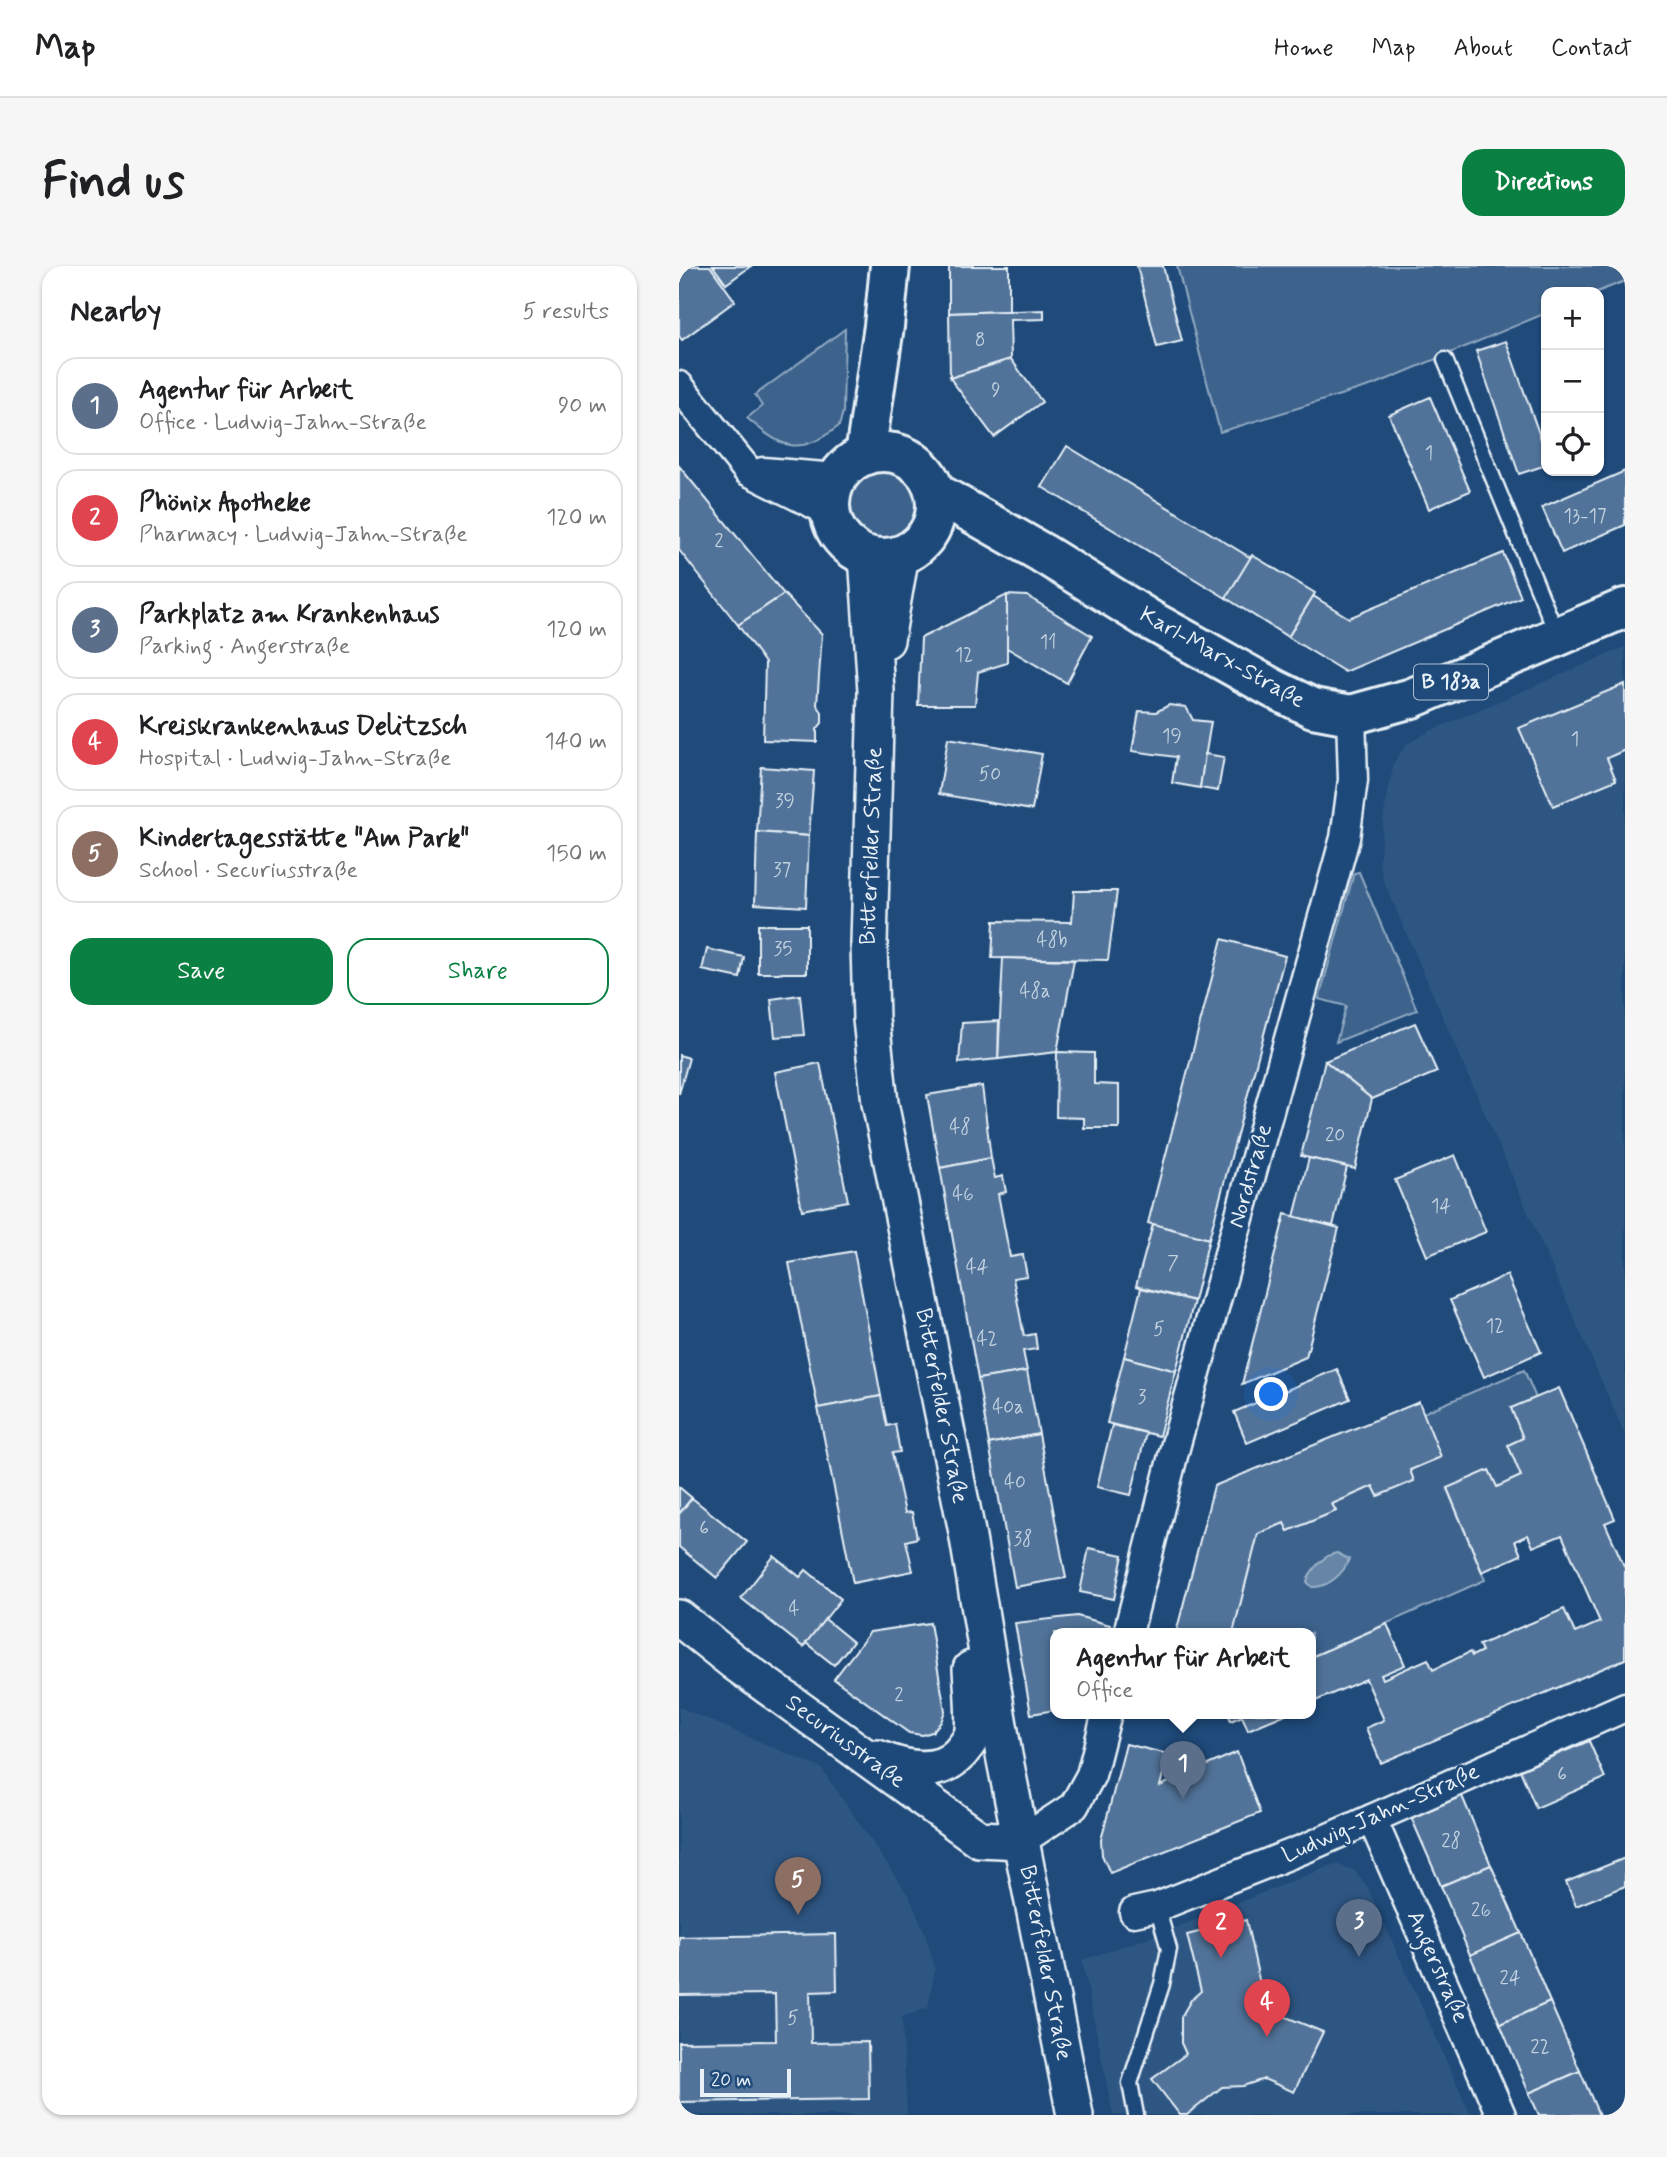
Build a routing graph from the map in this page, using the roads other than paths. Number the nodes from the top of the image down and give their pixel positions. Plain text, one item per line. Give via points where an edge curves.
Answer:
1 (890, 266) edge
2 (1445, 360) dead end
3 (681, 392) edge
4 (857, 475) junction
5 (933, 509) junction
6 (884, 554) junction
7 (1625, 608) edge
8 (1558, 637) junction
9 (1351, 715) junction
10 (967, 1532) junction
11 (679, 1618) edge
12 (1129, 1628) edge
13 (1623, 1715) edge
14 (1105, 1719) edge
15 (853, 1749) junction
16 (1372, 1819) junction
17 (1021, 1841) junction
18 (1146, 1910) joint
19 (1075, 2115) edge
20 (1136, 2115) edge
21 (1501, 2115) edge

1 - 4 main road
2 - 8 lane
3 - 4 street via 748,471
4 - 5 main road via 910,459 930,479
4 - 6 main road via 835,528 845,542
5 - 6 main road via 922,541
5 - 9 main road, Karl-Marx-Straße / B 183a via 1025,543 1274,689 1313,708
6 - 10 street, Bitterfelder Straße via 869,944 874,1047 880,1103
7 - 8 main road, Karl-Marx-Straße / B 183a
8 - 9 main road, Karl-Marx-Straße / B 183a via 1412,698
9 - 12 street, Nordstraße via 1353,780 1345,838
10 - 15 street via 973,1730 969,1743 947,1765 929,1769 887,1762
10 - 17 street, Bitterfelder Straße
11 - 15 street, Securiusstraße
13 - 16 street, Ludwig-Jahn-Straße
14 - 17 street via 1091,1775 1074,1806
15 - 17 street, Securiusstraße via 979,1839
16 - 18 street, Ludwig-Jahn-Straße
16 - 21 street, Angerstraße
17 - 19 street, Bitterfelder Straße
18 - 20 lane via 1169,1949 1130,2083

